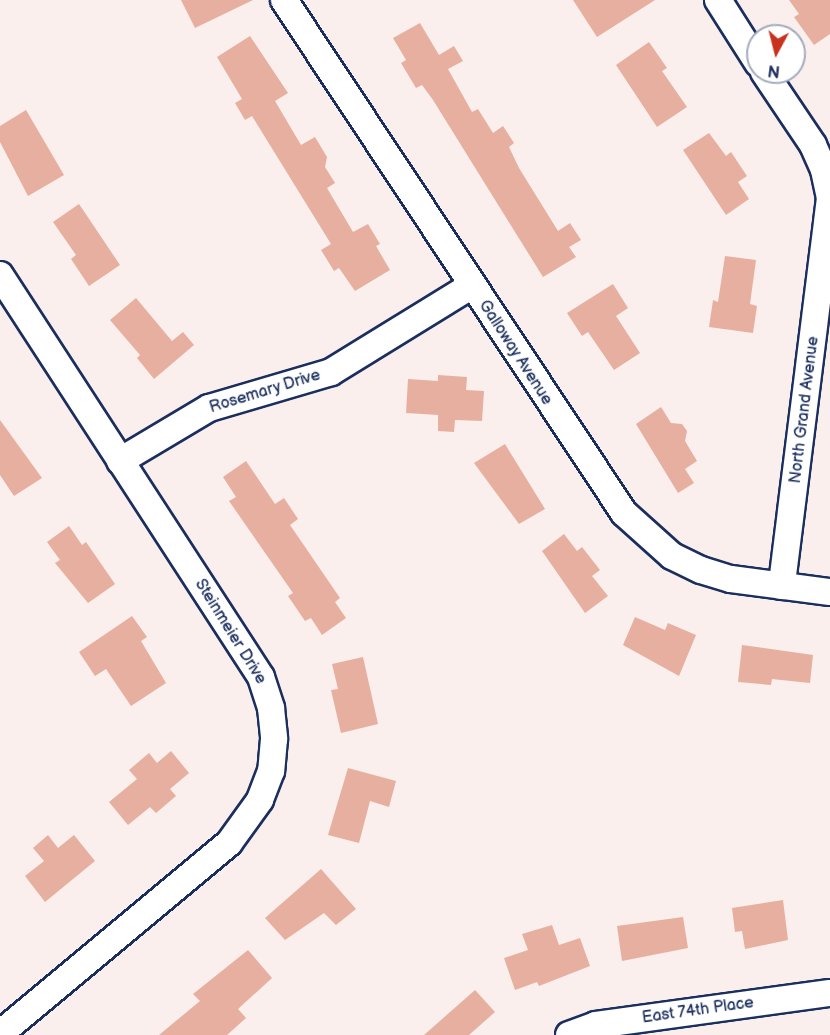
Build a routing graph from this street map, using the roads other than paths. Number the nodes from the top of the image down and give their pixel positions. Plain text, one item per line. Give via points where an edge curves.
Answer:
1 (284, 0) edge
2 (718, 0) edge
3 (746, 44) edge
4 (772, 84) edge
5 (0, 275) edge
6 (471, 286) junction
7 (120, 461) junction
8 (782, 586) junction
9 (830, 592) edge
10 (830, 993) edge
11 (0, 1034) edge
12 (569, 1035) edge

1 - 6 street, Galloway Avenue
2 - 3 street
4 - 8 street, North Grand Avenue via 813,145 830,198
5 - 7 street, Steinmeier Drive
6 - 7 street, Rosemary Drive via 331,372 208,408
6 - 8 street, Galloway Avenue via 611,497 646,537 701,570 731,579
7 - 11 street, Steinmeier Drive via 261,677 273,718 271,771 255,810 230,843
8 - 9 street, Galloway Avenue
10 - 12 street, East 74th Place via 596,1024

